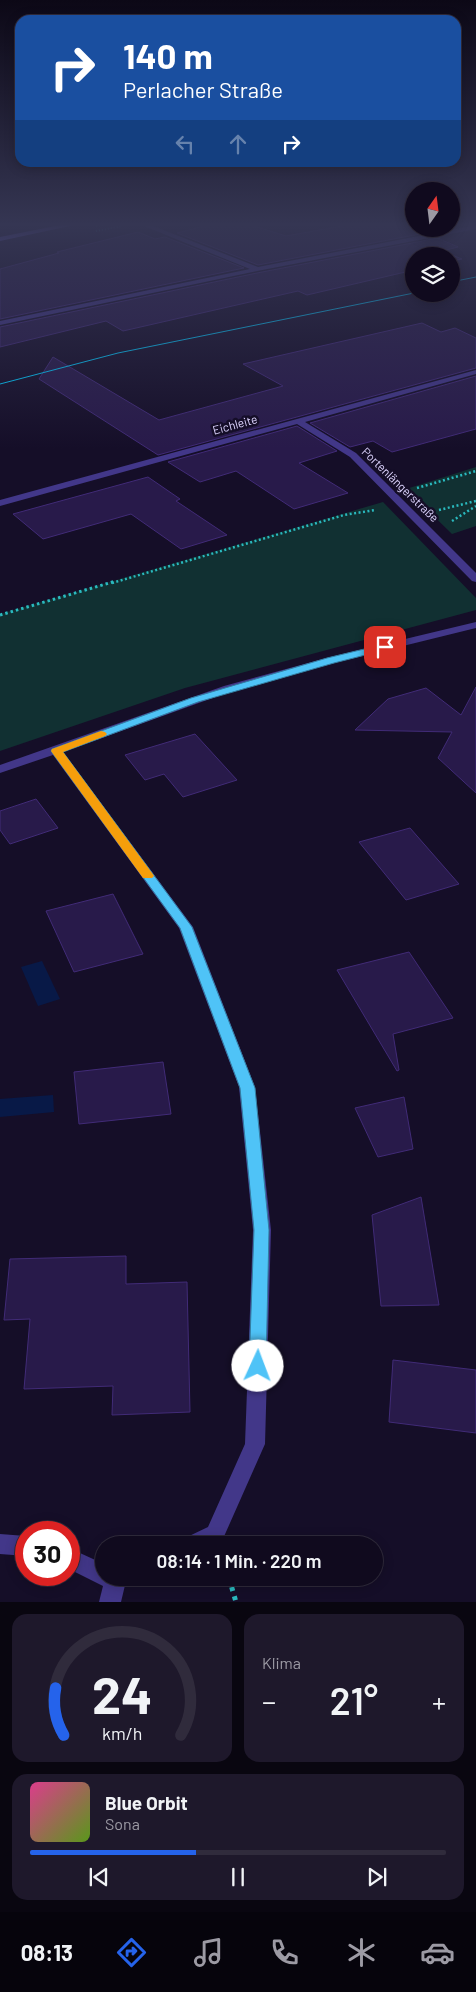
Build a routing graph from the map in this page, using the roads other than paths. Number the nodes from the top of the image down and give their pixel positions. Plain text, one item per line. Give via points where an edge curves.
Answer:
1 (115, 299) edge
2 (0, 323) edge
3 (476, 372) edge
4 (298, 421) junction
5 (0, 502) edge
6 (476, 579) edge
7 (476, 625) edge
8 (56, 751) junction
9 (0, 769) edge
10 (212, 1536) edge
11 (0, 1544) edge
12 (15, 1545) edge
13 (80, 1563) edge
14 (95, 1570) edge
15 (111, 1586) edge
16 (110, 1602) edge

1 - 2 street
3 - 4 street, Eichleite
4 - 5 street, Eichleite
4 - 6 street, Portenlängerstraße via 352,456
7 - 8 street via 331,660 195,700
8 - 9 street
8 - 10 street via 186,927 247,1088 262,1230 256,1444 216,1534
11 - 12 street
13 - 14 street
15 - 16 street

